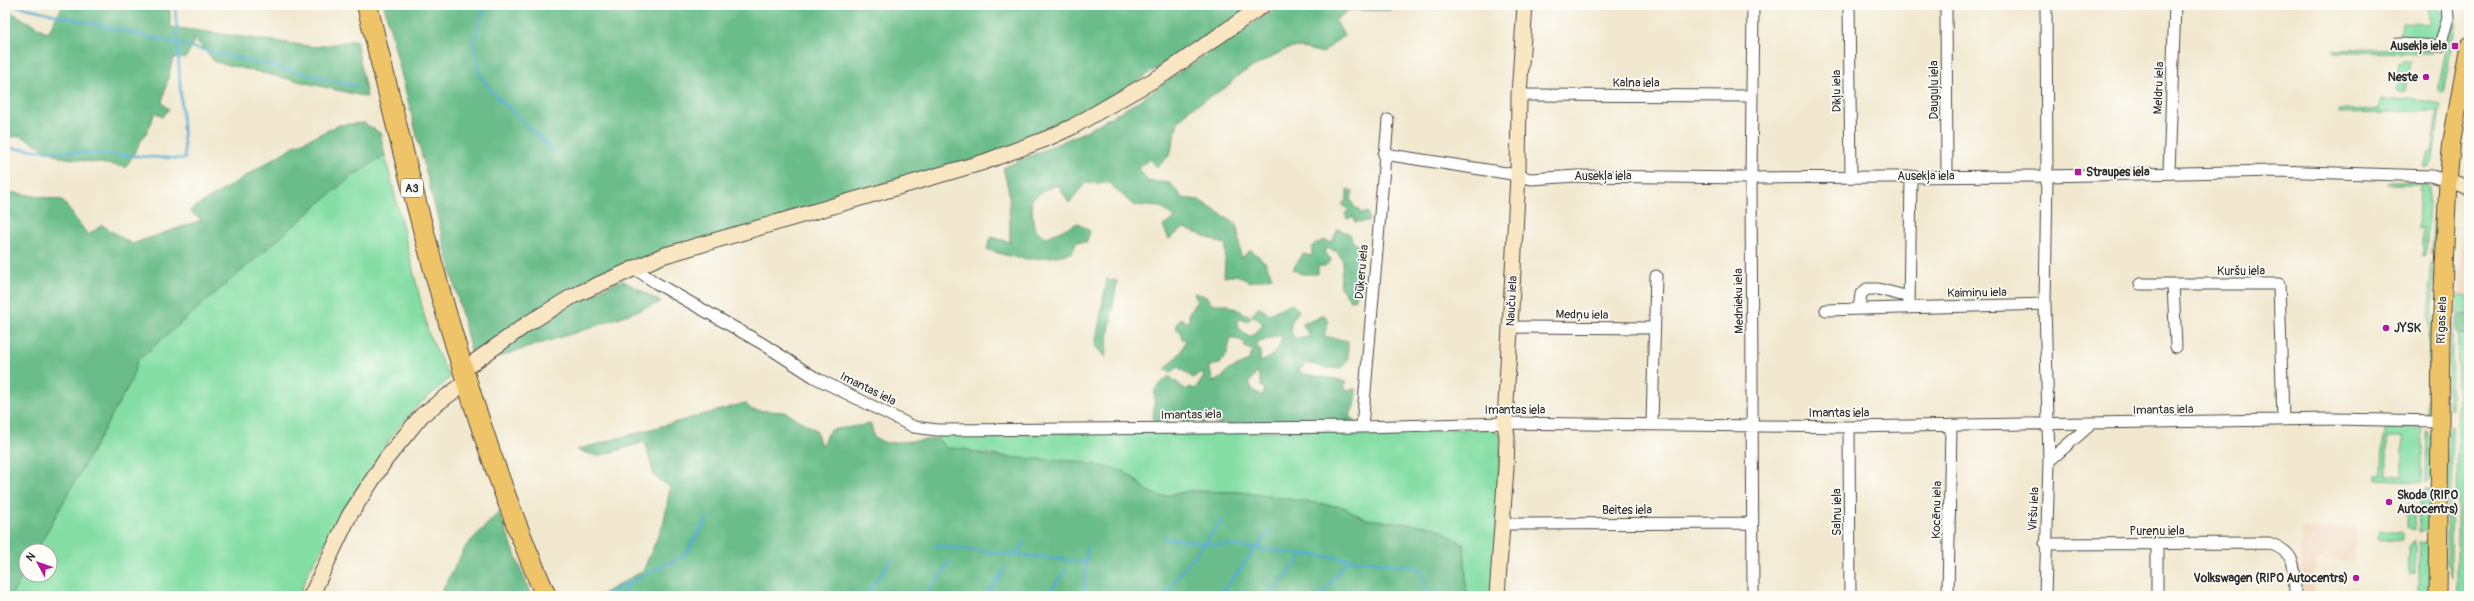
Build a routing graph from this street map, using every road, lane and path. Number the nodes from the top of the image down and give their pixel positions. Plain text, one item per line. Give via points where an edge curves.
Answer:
1 (367, 5) edge
2 (1263, 5) edge
3 (1525, 5) edge
4 (1753, 5) edge
5 (1849, 5) edge
6 (1946, 5) edge
7 (2046, 5) edge
8 (2175, 5) edge
9 (2447, 5) edge
10 (2398, 44) dead end
11 (2469, 45) edge
12 (1519, 96) junction
13 (1752, 96) junction
14 (1388, 120) dead end
15 (1384, 154) junction
16 (2169, 172) junction
17 (1518, 175) junction
18 (1911, 176) junction
19 (1947, 176) junction
20 (2047, 176) junction
21 (1851, 177) junction
22 (1751, 178) junction
23 (2448, 182) junction
24 (2469, 188) edge
25 (634, 268) junction
26 (1656, 276) dead end
27 (2140, 284) dead end
28 (2173, 284) junction
29 (1909, 302) junction
30 (2045, 304) junction
31 (1859, 309) junction
32 (1826, 310) dead end
33 (1510, 327) junction
34 (1654, 328) junction
35 (2176, 347) dead end
36 (464, 376) junction
37 (2283, 420) junction
38 (2439, 421) junction
39 (1505, 423) junction
40 (1652, 423) junction
41 (2047, 424) junction
42 (1753, 425) junction
43 (1951, 425) junction
44 (2090, 425) junction
45 (1362, 427) junction
46 (1849, 427) junction
47 (2049, 461) junction
48 (1751, 523) junction
49 (1502, 524) junction
50 (2045, 544) junction
51 (2157, 544) junction
52 (312, 596) edge
53 (546, 596) edge
54 (1497, 596) edge
55 (1753, 596) edge
56 (1850, 596) edge
57 (1948, 596) edge
58 (2045, 596) edge
59 (2157, 596) edge
60 (2295, 596) edge
61 (2438, 596) edge

1 - 36 highway, A3 via 419,217
2 - 25 street via 1138,90 1046,139 984,162 662,256
3 - 12 street, Nauču iela
4 - 13 street, Mednieku iela
5 - 21 street, Dikļu iela
6 - 19 street, Dauguļu iela
7 - 20 street
8 - 16 street, Meldru iela
9 - 10 street via 2448,18 2440,46
11 - 23 main road, Rīgas iela via 2452,140
12 - 13 street, Kalna iela
12 - 17 street, Nauču iela
13 - 22 street, Mednieku iela
14 - 15 street, Dūķeru iela
15 - 17 street, Ausekļa iela
15 - 45 street, Dūķeru iela
16 - 20 street, Ausekļa iela
16 - 23 street, Ausekļa iela via 2276,171 2432,176
17 - 22 street, Ausekļa iela via 1531,179 1577,176
17 - 33 street, Nauču iela
18 - 19 street, Ausekļa iela
18 - 21 street, Ausekļa iela
18 - 29 street
19 - 20 street, Ausekļa iela
20 - 30 street
21 - 22 street, Ausekļa iela
22 - 42 street, Mednieku iela
23 - 24 street, Ausekļa iela
23 - 38 main road, Rīgas iela
25 - 36 street via 573,296 527,324
25 - 45 street, Imantas iela via 764,344 814,377 914,427 938,430
26 - 34 street
27 - 28 street, Kuršu iela
28 - 35 street
28 - 37 street, Kuršu iela via 2278,284
29 - 30 street, Kaimiņu iela
29 - 31 street, Kaimiņu iela
29 - 31 street, Kaimiņu iela via 1878,289 1867,289 1861,294
30 - 41 street
31 - 32 street, Kaimiņu iela
33 - 34 street, Medņu iela
33 - 39 street, Nauču iela
34 - 40 street
36 - 52 street via 422,415 386,459 349,516
36 - 53 highway, A3 via 494,465
37 - 38 street, Imantas iela
37 - 44 street, Imantas iela
38 - 61 main road, Rīgas iela
39 - 40 street, Imantas iela
39 - 45 street, Imantas iela
39 - 49 street, Nauču iela via 1507,437
40 - 42 street, Imantas iela
41 - 43 street, Imantas iela
41 - 44 street, Imantas iela
41 - 47 street, Viršu iela
42 - 46 street, Imantas iela
42 - 48 street, Mednieku iela
43 - 46 street, Imantas iela
43 - 57 street, Kocēnu iela
44 - 47 street
46 - 56 street, Salnu iela
47 - 50 street, Viršu iela
48 - 49 street, Beites iela
48 - 55 street, Mednieku iela
49 - 54 street, Nauču iela
50 - 51 street, Pureņu iela
50 - 58 street, Viršu iela
51 - 59 street
51 - 60 street, Pureņu iela via 2269,543 2285,549 2291,557 2294,570

